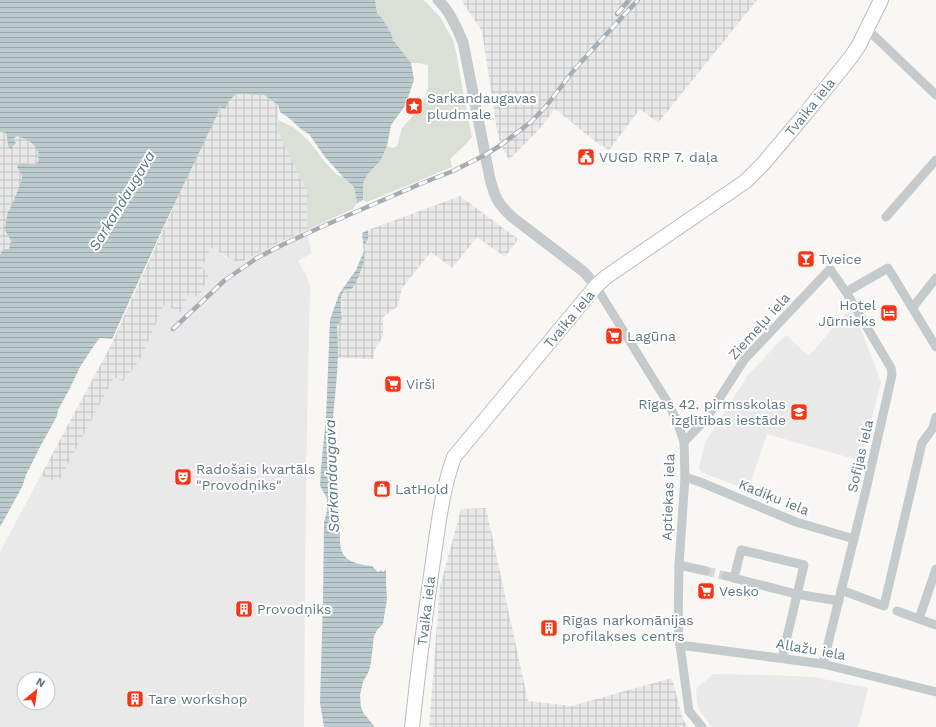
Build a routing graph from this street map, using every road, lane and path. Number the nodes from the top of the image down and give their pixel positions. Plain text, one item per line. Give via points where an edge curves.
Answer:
1 (438, 0) edge
2 (881, 0) edge
3 (867, 29) junction
4 (936, 95) edge
5 (936, 160) edge
6 (886, 217) dead end
7 (830, 269) joint
8 (936, 278) edge
9 (596, 286) junction
10 (846, 292) junction
11 (913, 307) junction
12 (936, 347) edge
13 (936, 417) edge
14 (684, 442) junction
15 (685, 477) junction
16 (854, 539) junction
17 (679, 565) junction
18 (936, 569) edge
19 (706, 571) tunnel mouth
20 (841, 590) junction
21 (796, 594) junction
22 (839, 601) junction
23 (897, 611) dead end
24 (919, 619) junction
25 (936, 625) edge
26 (680, 645) junction
27 (782, 658) junction
28 (823, 664) junction
29 (936, 692) edge
30 (412, 727) edge
31 (702, 727) edge

1 - 9 street via 448,11 463,42 490,179 497,200 512,217 584,272
2 - 3 main road, Tvaika iela
3 - 4 street
3 - 9 main road, Tvaika iela via 851,57 746,181
5 - 6 street
7 - 10 street, Sofijas iela
7 - 14 street, Ziemeļu iela via 744,360 706,419
8 - 11 street
9 - 14 street, Aptiekas iela via 668,403
9 - 30 main road, Tvaika iela via 454,457 437,530
10 - 11 street via 888,268
10 - 16 street, Sofijas iela via 891,368 892,375
11 - 12 street
13 - 20 street via 933,428 922,443 884,606
14 - 15 street, Aptiekas iela
15 - 16 street, Kadiķu iela via 796,522
15 - 17 street, Aptiekas iela
16 - 20 street, Sofijas iela
17 - 19 street
17 - 26 street, Aptiekas iela
18 - 24 street
20 - 22 street, Sofijas iela
21 - 21 street via 730,577 741,550 804,566
21 - 22 street
21 - 27 street
22 - 28 street, Sofijas iela
23 - 24 street
24 - 25 street
26 - 27 street, Allažu iela
26 - 31 street, Aptiekas iela via 689,711
27 - 28 street, Allažu iela
28 - 29 street, Allažu iela

